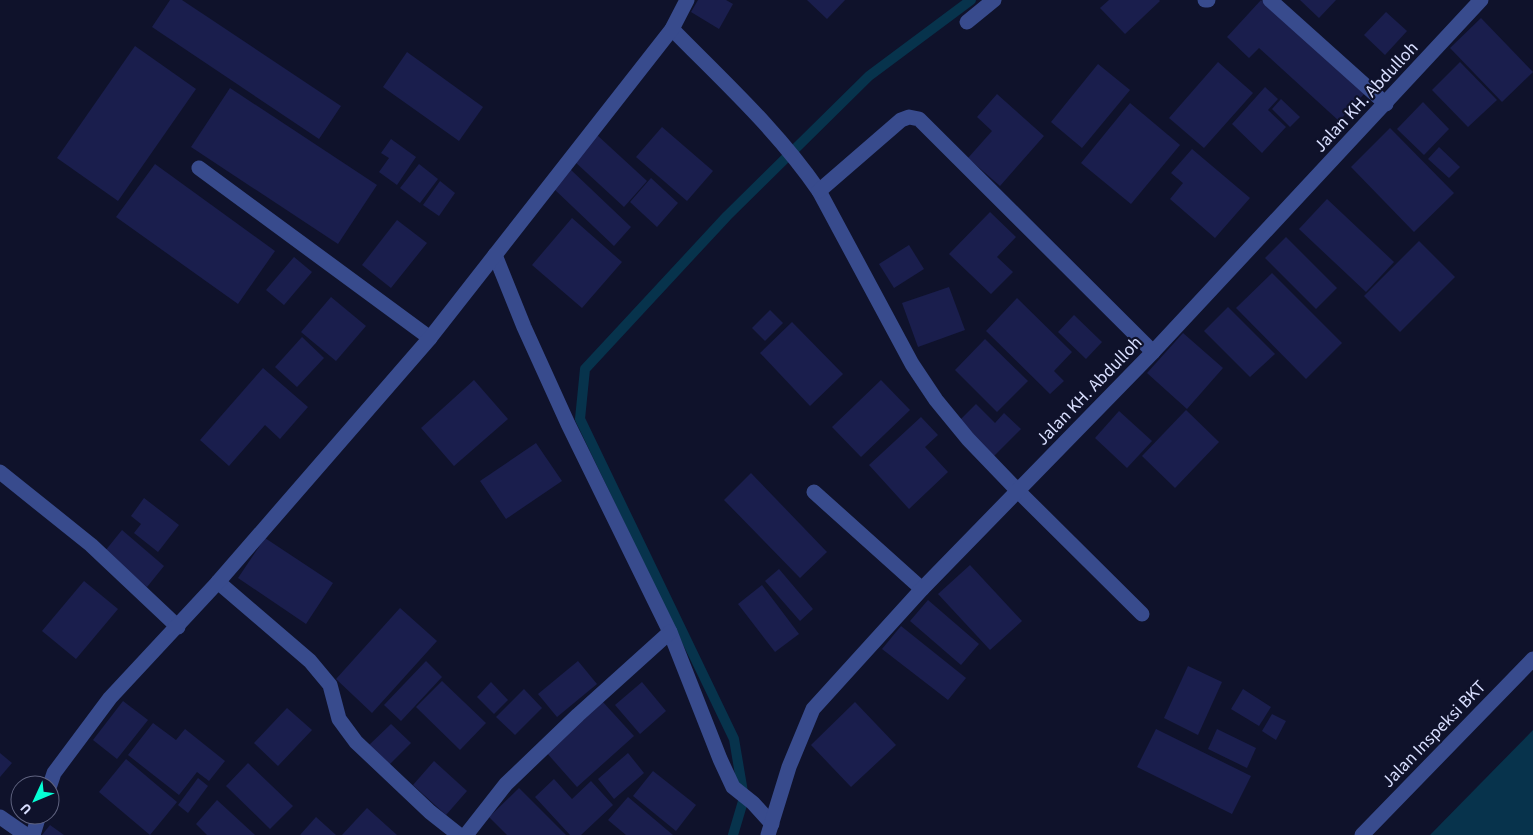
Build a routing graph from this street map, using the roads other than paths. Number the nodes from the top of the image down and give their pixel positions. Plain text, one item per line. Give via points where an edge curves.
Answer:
1 (687, 0) edge
2 (994, 0) edge
3 (1270, 0) edge
4 (1482, 0) edge
5 (967, 22) dead end
6 (672, 29) junction
7 (1386, 104) junction
8 (199, 168) dead end
9 (819, 191) junction
10 (495, 256) junction
11 (430, 338) junction
12 (1154, 352) junction
13 (0, 472) edge
14 (1018, 491) junction
15 (814, 492) dead end
16 (218, 582) junction
17 (922, 589) junction
18 (1142, 614) dead end
19 (178, 627) junction
20 (670, 632) junction
21 (1533, 659) edge
22 (53, 775) edge
23 (0, 817) edge
24 (770, 830) edge
25 (26, 835) edge
26 (459, 835) edge
27 (466, 835) edge
28 (1362, 835) edge

1 - 6 street
2 - 5 street
3 - 7 street
4 - 7 street, Jalan KH. Abdulloh
6 - 9 street via 770,128
6 - 10 street
7 - 12 street, Jalan KH. Abdulloh
8 - 11 street
9 - 12 street via 901,120 909,117 919,119
9 - 14 street via 936,400
10 - 11 street
10 - 20 street via 568,424
11 - 16 street
12 - 14 street, Jalan KH. Abdulloh
13 - 19 street via 91,545
14 - 17 street, Jalan KH. Abdulloh
14 - 18 street
15 - 17 street
16 - 19 street
16 - 26 street via 310,661 330,685 339,719 356,742
17 - 24 street, Jalan KH. Abdulloh via 814,709 789,767
19 - 22 street via 110,698
20 - 24 street via 734,787 753,803
20 - 27 street via 506,784
21 - 28 street, Jalan Inspeksi BKT
23 - 25 street

